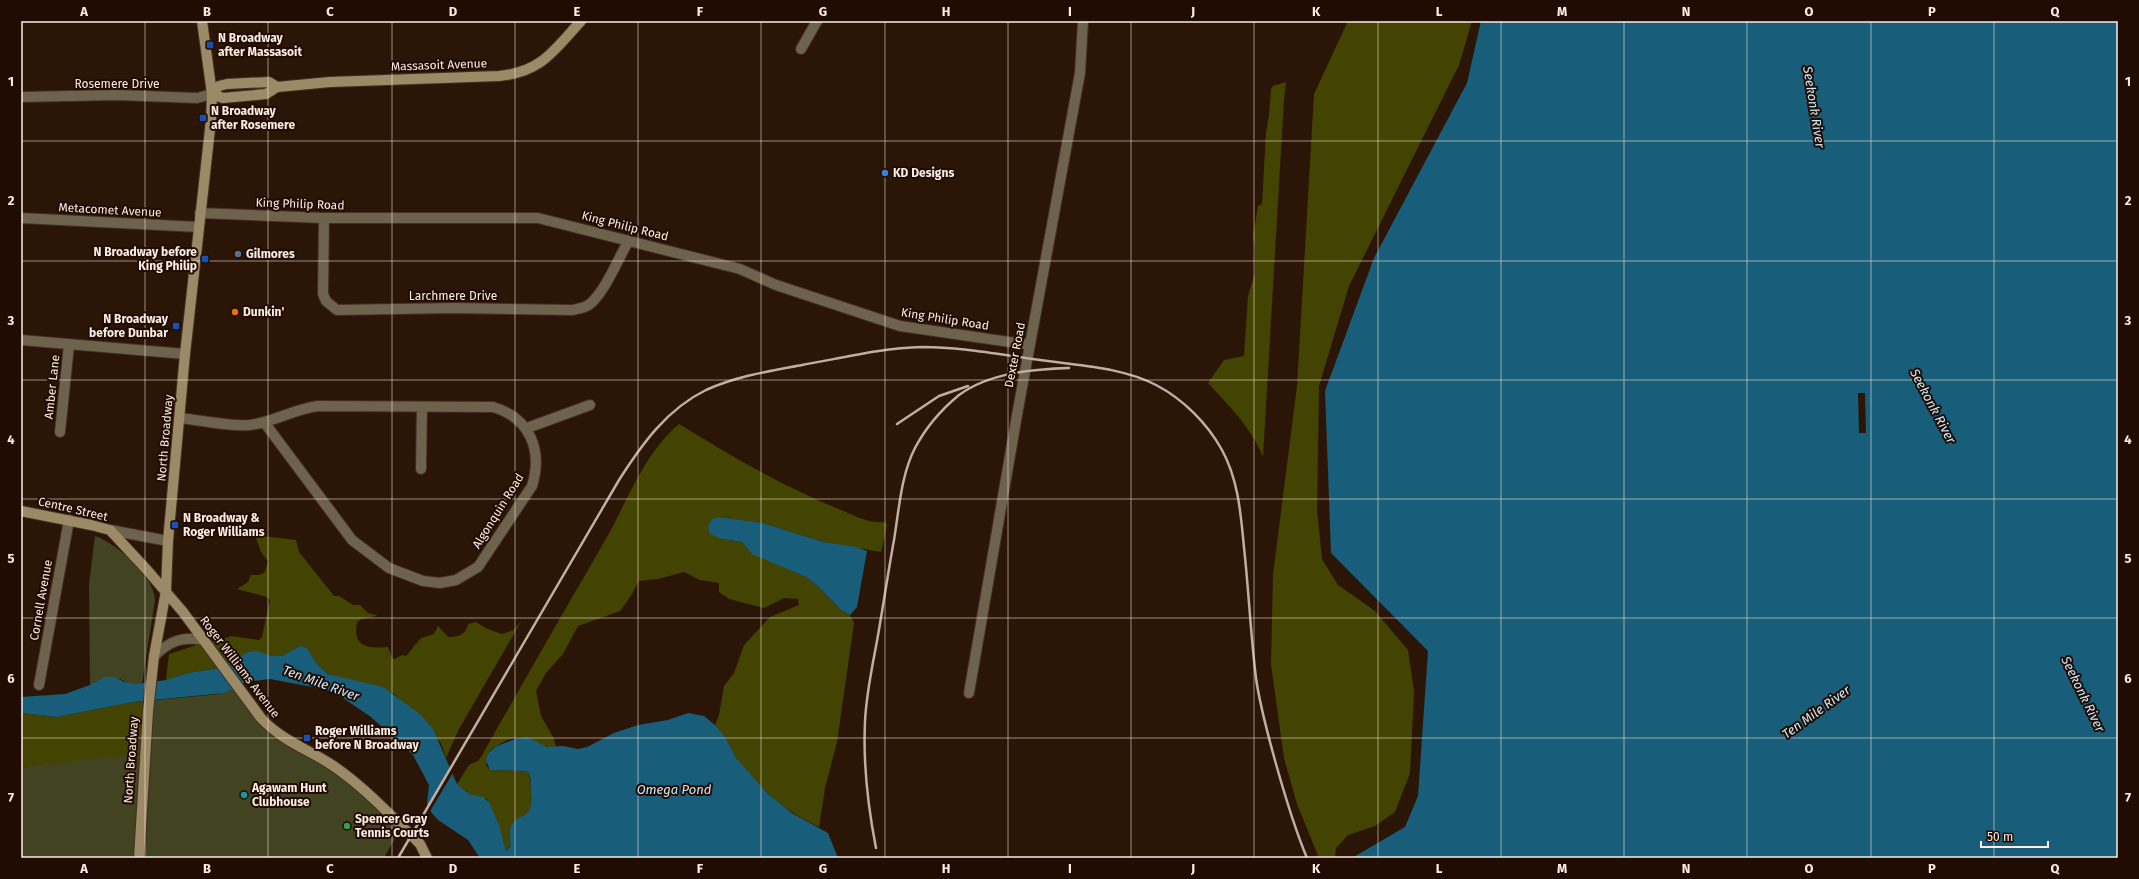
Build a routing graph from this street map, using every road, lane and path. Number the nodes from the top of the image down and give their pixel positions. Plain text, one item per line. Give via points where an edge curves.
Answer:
1 (202, 21) edge
2 (581, 21) edge
3 (817, 21) edge
4 (1083, 21) edge
5 (802, 49) dead end
6 (212, 94) junction
7 (21, 97) edge
8 (200, 213) junction
9 (21, 218) edge
10 (324, 218) junction
11 (198, 227) junction
12 (629, 240) junction
13 (21, 340) edge
14 (69, 345) junction
15 (1030, 345) junction
16 (185, 354) junction
17 (590, 405) dead end
18 (422, 407) junction
19 (180, 418) junction
20 (264, 422) junction
21 (527, 428) junction
22 (60, 432) dead end
23 (421, 469) dead end
24 (21, 511) edge
25 (69, 520) junction
26 (110, 530) junction
27 (168, 541) junction
28 (166, 591) junction
29 (204, 640) junction
30 (154, 656) junction
31 (39, 685) dead end
32 (969, 693) dead end
33 (139, 858) edge
34 (427, 858) edge

1 - 6 main road, North Broadway
2 - 6 main road, Massasoit Avenue via 544,60 534,68 520,73 499,76 330,82 277,87 266,94 223,98
3 - 5 street
4 - 15 street, Dexter Road via 1080,73
6 - 7 street, Rosemere Drive via 197,98 116,95
6 - 8 main road, North Broadway
8 - 10 street, King Philip Road
8 - 11 main road, North Broadway
9 - 11 street, Metacomet Avenue
10 - 12 street, King Philip Road via 538,218
10 - 12 street, Larchmere Drive via 324,294 326,301 338,310 582,308 589,305 598,295
11 - 16 main road, North Broadway
12 - 15 street, King Philip Road via 742,269 776,285 900,326
13 - 14 street
14 - 16 street
14 - 22 street, Amber Lane
15 - 32 street, Dexter Road
16 - 19 main road, North Broadway
17 - 21 street
18 - 20 street via 318,406 295,410
18 - 21 street via 493,407 502,410
18 - 23 street
19 - 20 street via 249,425
19 - 27 main road, North Broadway
20 - 21 street, Algonquin Road via 352,540 389,568 423,581 440,583 456,580 478,567 532,486 536,474 536,460
24 - 25 main road, Centre Street
25 - 26 main road, Centre Street
25 - 31 street, Cornell Avenue
26 - 27 street
26 - 28 main road, Centre Street
27 - 28 main road, North Broadway
28 - 29 main road, Roger Williams Avenue
28 - 30 main road, North Broadway
29 - 30 street via 190,637 176,640
29 - 34 main road, Roger Williams Avenue via 273,731 331,764 348,777 420,844
30 - 33 main road, North Broadway

